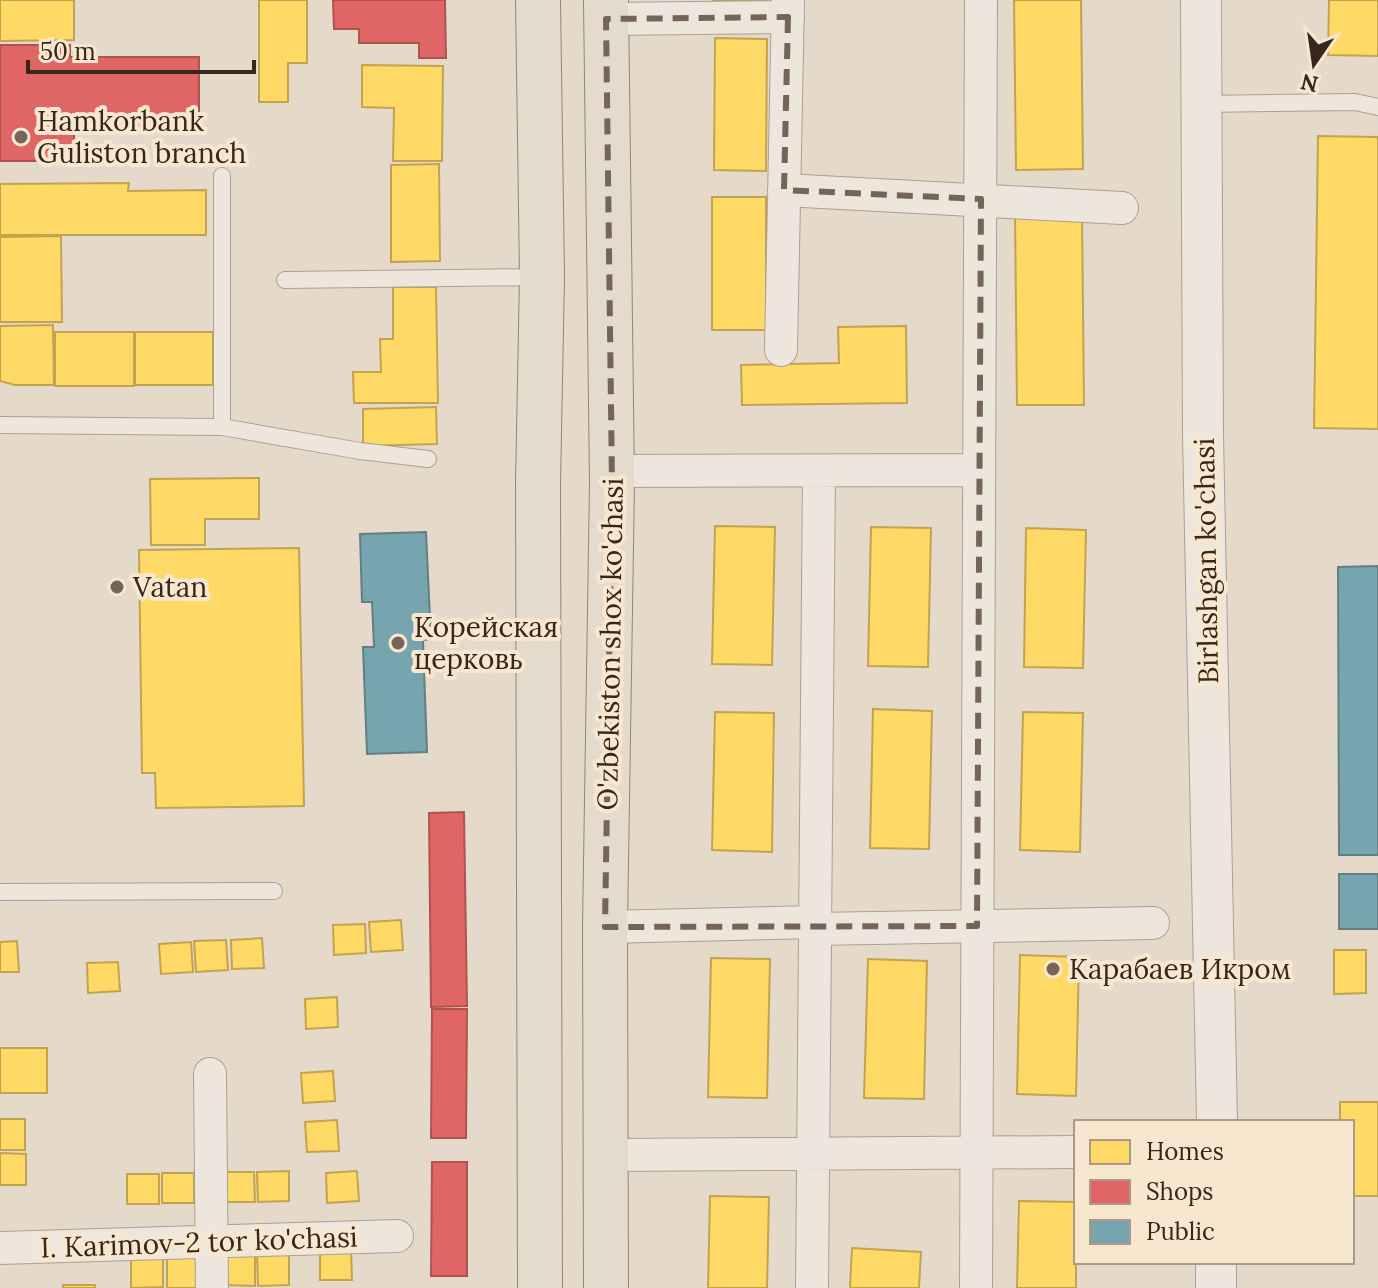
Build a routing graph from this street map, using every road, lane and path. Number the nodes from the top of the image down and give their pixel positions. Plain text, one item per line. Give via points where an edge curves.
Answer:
1 (538, 0) edge
2 (981, 0) edge
3 (1201, 0) edge
4 (788, 8) edge
5 (606, 10) edge
6 (1201, 104) junction
7 (1378, 107) edge
8 (222, 176) dead end
9 (784, 190) junction
10 (981, 199) junction
11 (1122, 208) dead end
12 (542, 277) junction
13 (285, 280) dead end
14 (781, 350) dead end
15 (0, 425) edge
16 (222, 427) junction
17 (428, 459) dead end
18 (979, 470) junction
19 (612, 471) junction
20 (819, 471) junction
21 (274, 891) dead end
22 (0, 892) edge
23 (1153, 923) dead end
24 (815, 926) junction
25 (977, 926) junction
26 (605, 927) junction
27 (210, 1074) dead end
28 (1217, 1120) edge
29 (1074, 1152) edge
30 (976, 1153) junction
31 (813, 1154) junction
32 (606, 1155) junction
33 (397, 1236) dead end
34 (210, 1242) junction
35 (0, 1248) edge
36 (1216, 1264) edge
37 (212, 1288) edge
38 (540, 1288) edge
39 (606, 1288) edge
40 (812, 1288) edge
41 (976, 1288) edge
42 (1216, 1288) edge

1 - 12 main road
2 - 10 street
3 - 6 street, Birlashgan ko'chasi
4 - 5 street via 621,17
4 - 9 street
5 - 19 main road, O'zbekiston shox ko'chasi
6 - 7 lane via 1355,102
6 - 28 street, Birlashgan ko'chasi
8 - 16 lane
9 - 10 street
9 - 14 street
10 - 11 street
10 - 18 street
12 - 13 lane
12 - 38 main road
15 - 16 lane
16 - 17 lane
18 - 20 street
18 - 25 street
19 - 20 street
19 - 26 main road, O'zbekiston shox ko'chasi
20 - 24 street
21 - 22 lane
23 - 25 street
24 - 25 street
24 - 26 street
24 - 31 street
25 - 30 street
26 - 32 main road, O'zbekiston shox ko'chasi
27 - 34 street
29 - 30 street
30 - 31 street
30 - 41 street
31 - 32 street
31 - 40 street
32 - 39 main road, O'zbekiston shox ko'chasi
33 - 34 street, I. Karimov-2 tor ko'chasi
34 - 35 street, I. Karimov-2 tor ko'chasi
34 - 37 street
36 - 42 street

